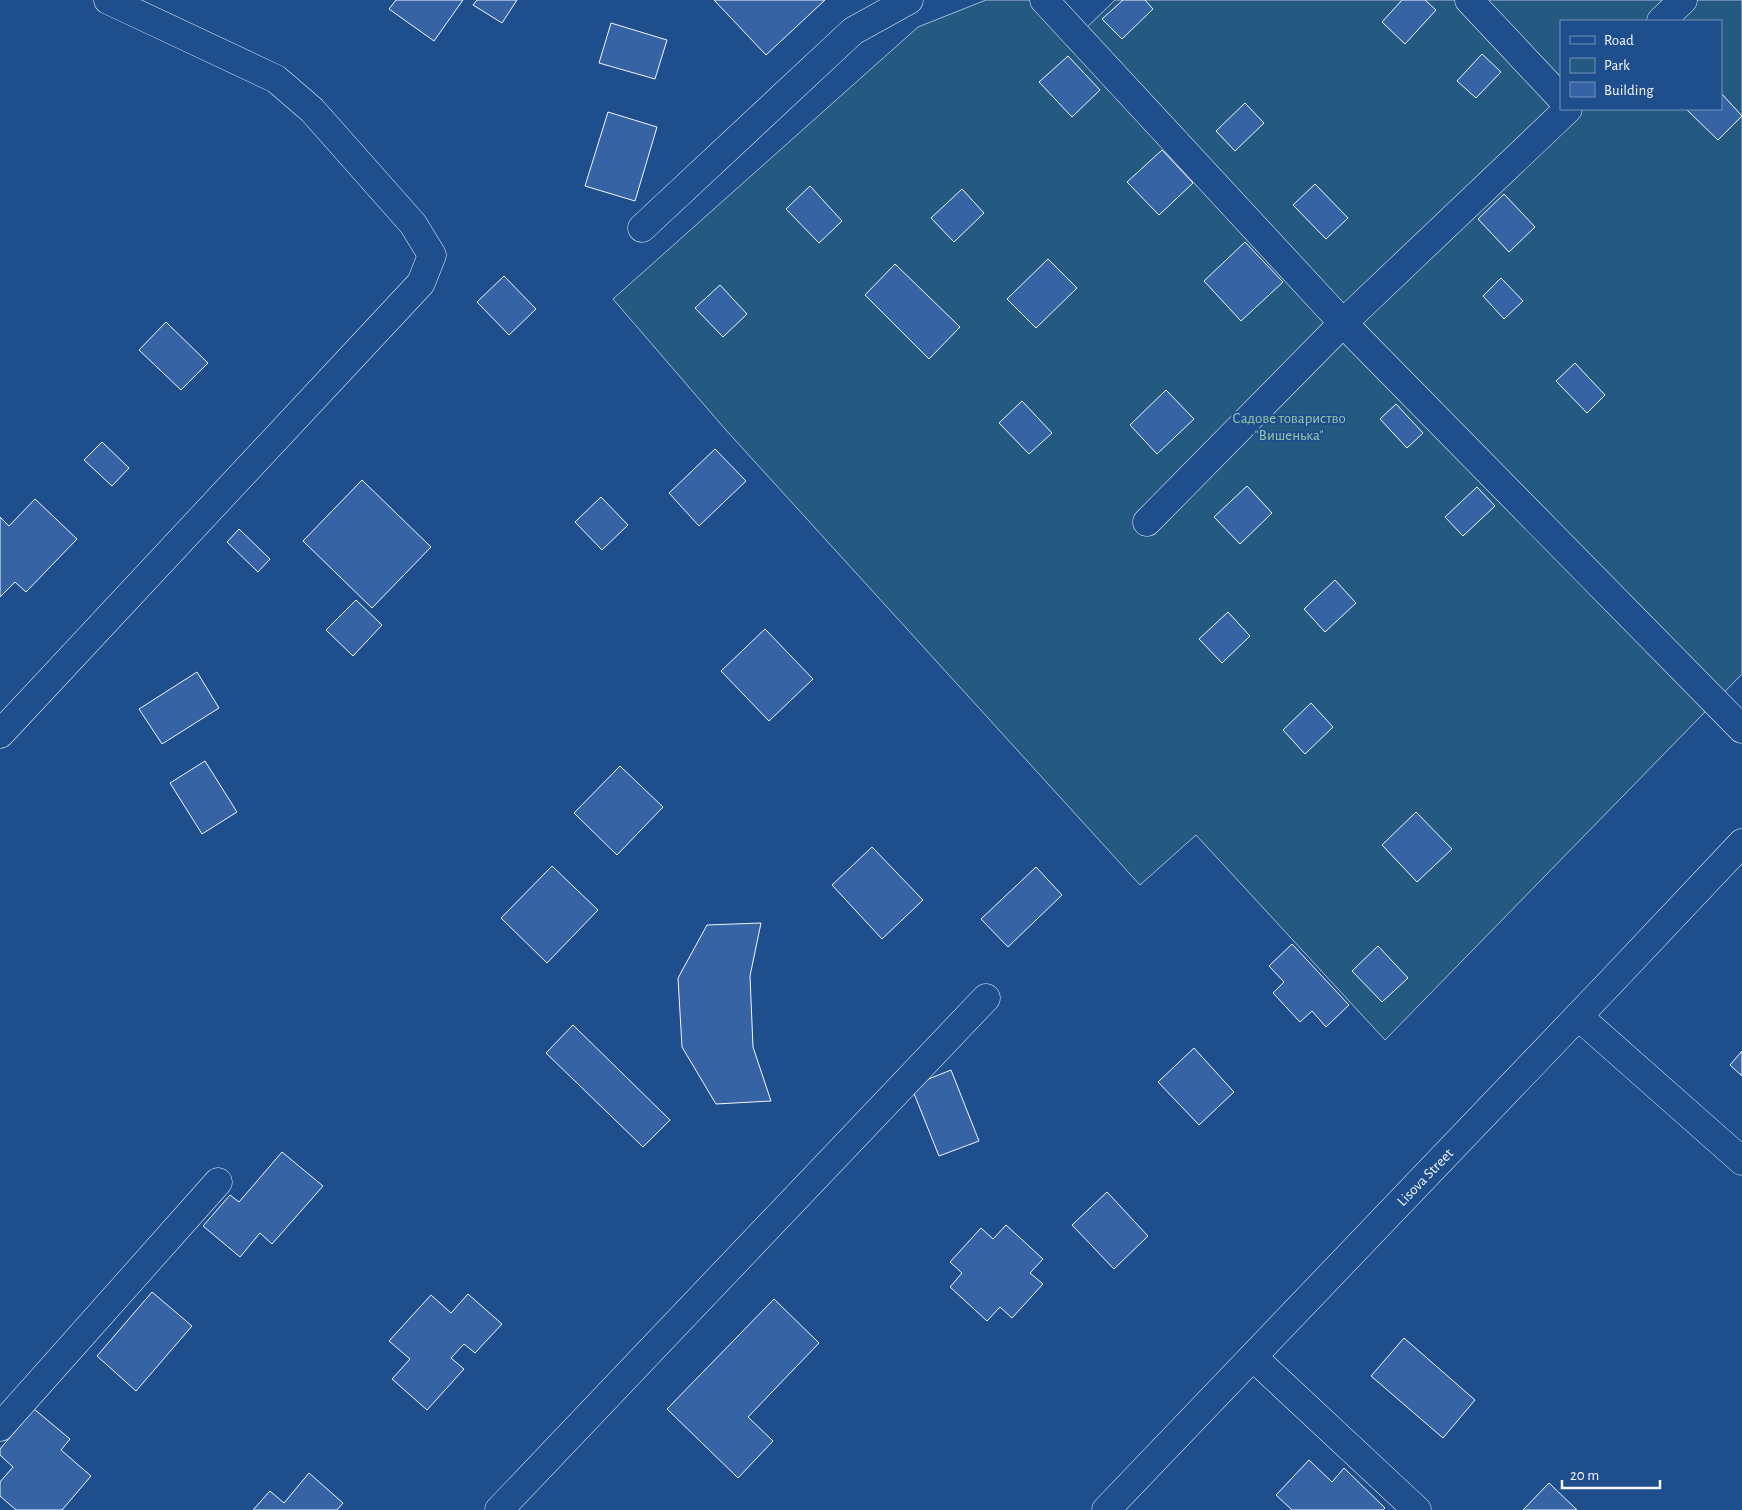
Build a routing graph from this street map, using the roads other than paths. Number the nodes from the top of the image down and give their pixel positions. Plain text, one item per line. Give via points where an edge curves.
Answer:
1 (108, 0) edge
2 (909, 0) edge
3 (1044, 0) edge
4 (1469, 0) edge
5 (1683, 0) edge
6 (1662, 20) edge
7 (1560, 97) edge
8 (1567, 110) edge
9 (642, 228) dead end
10 (1343, 323) junction
11 (1147, 522) dead end
12 (1742, 728) edge
13 (0, 734) edge
14 (1742, 843) edge
15 (986, 998) dead end
16 (1578, 1016) junction
17 (1742, 1161) edge
18 (218, 1182) dead end
19 (1253, 1357) junction
20 (0, 1427) edge
21 (499, 1510) edge
22 (1106, 1510) edge
23 (1417, 1510) edge

1 - 13 street via 276,79 312,110 412,224 432,255 421,283
2 - 9 street via 853,32
3 - 10 street
4 - 7 street
5 - 6 street
8 - 10 street
10 - 11 street
10 - 12 street
14 - 16 street, Lisova Street
15 - 21 street
16 - 17 street
16 - 19 street, Lisova Street
18 - 20 street
19 - 22 street, Lisova Street
19 - 23 street

